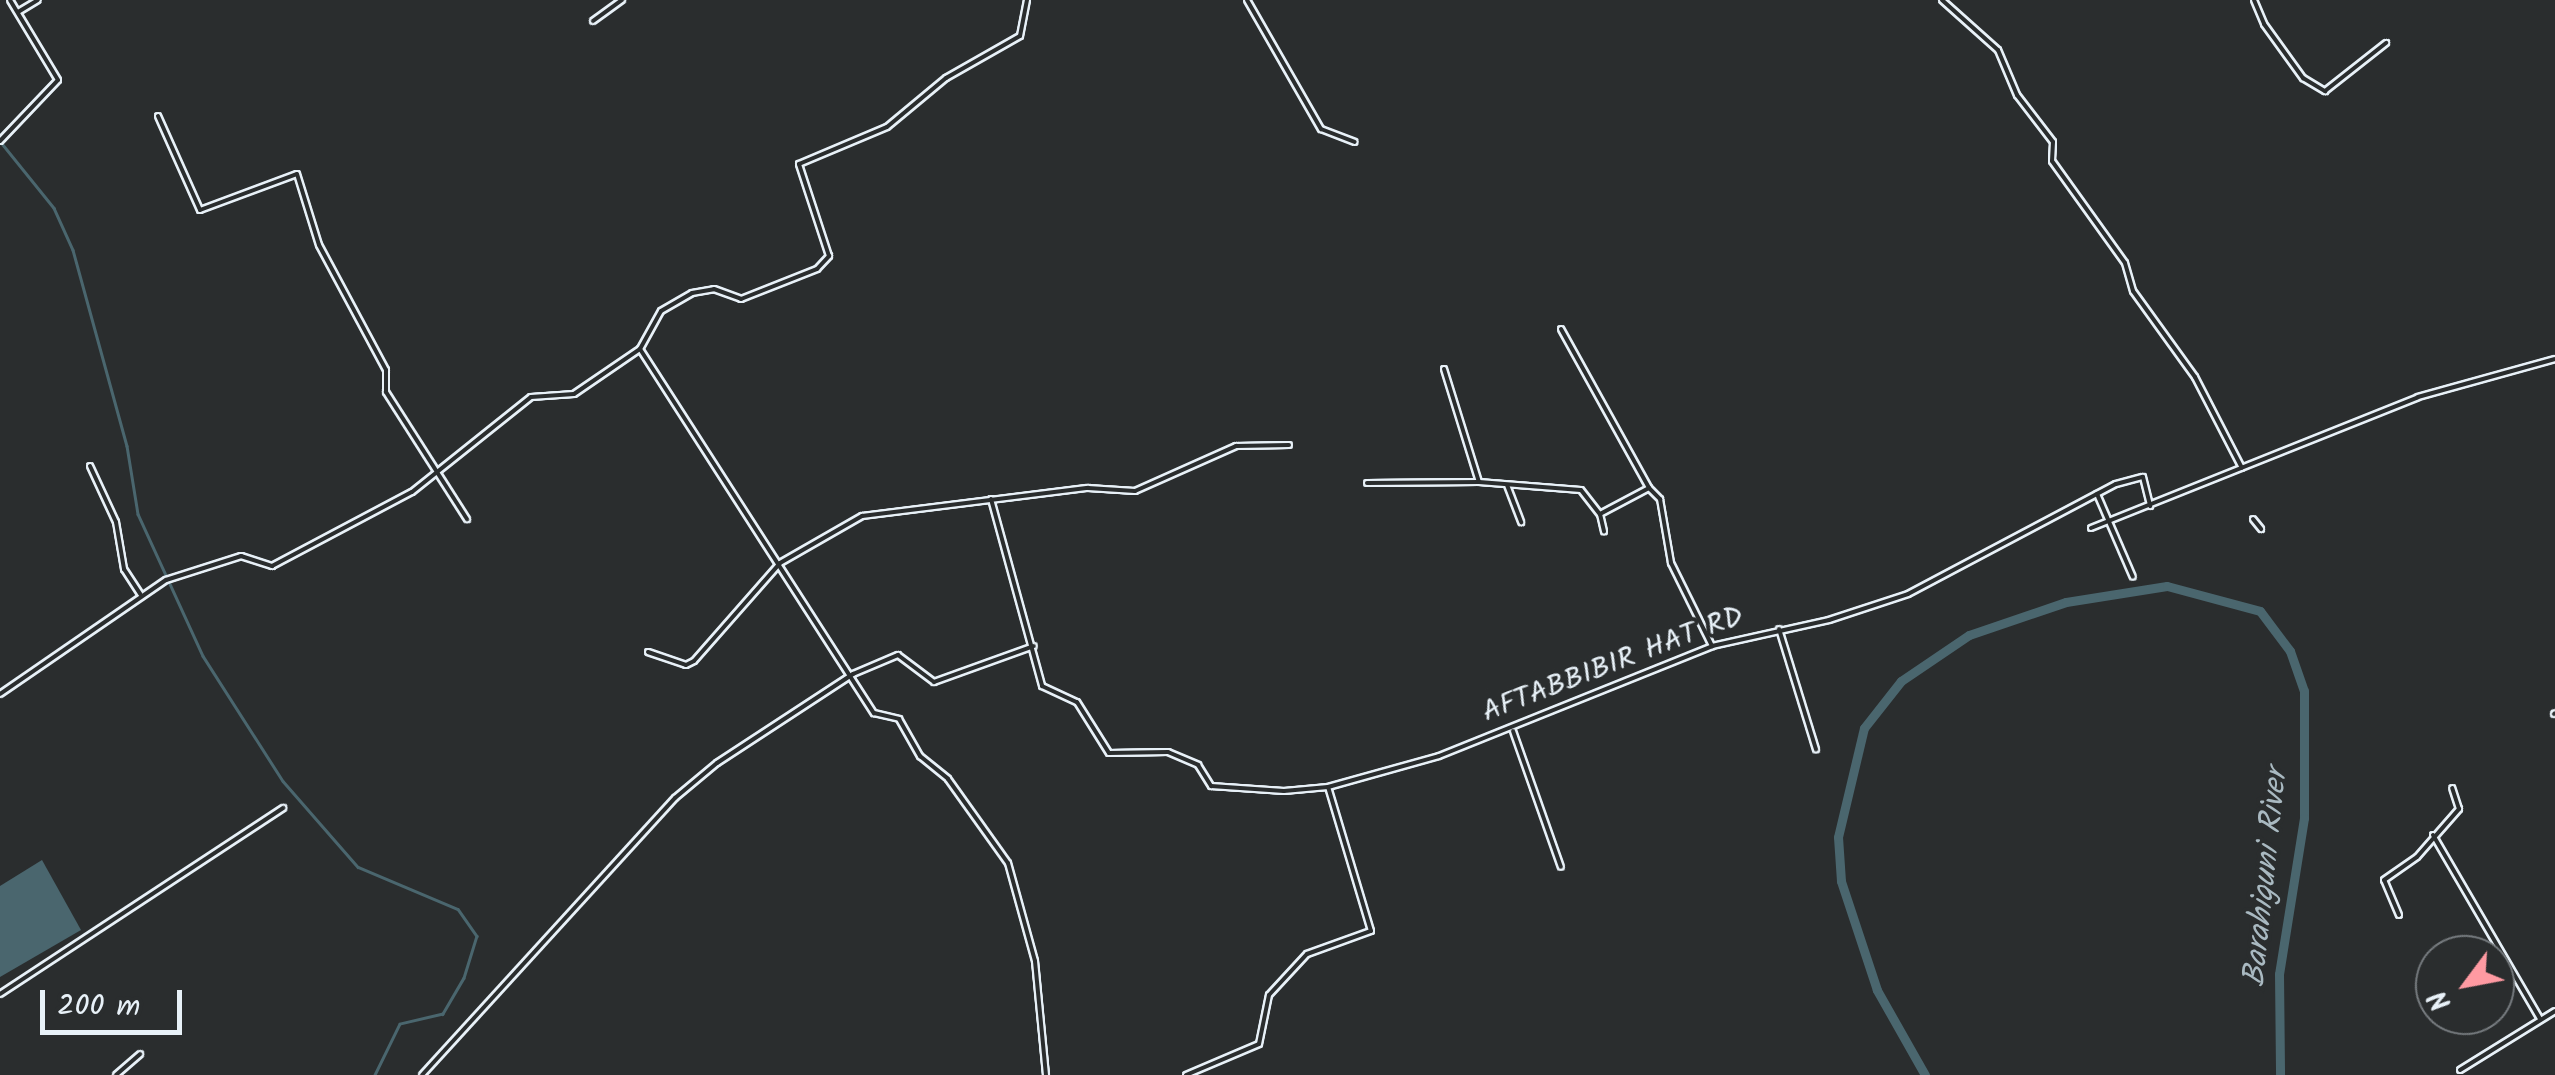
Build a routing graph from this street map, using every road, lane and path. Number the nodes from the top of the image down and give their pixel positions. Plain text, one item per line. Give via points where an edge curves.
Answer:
1 (10, 0) edge
2 (38, 0) edge
3 (622, 0) edge
4 (1027, 0) edge
5 (1247, 0) edge
6 (1942, 0) edge
7 (2254, 0) edge
8 (18, 12) junction
9 (593, 21) dead end
10 (2386, 43) dead end
11 (158, 116) dead end
12 (0, 141) edge
13 (1355, 142) dead end
14 (1561, 330) dead end
15 (640, 349) junction
16 (2555, 360) edge
17 (1444, 369) dead end
18 (1289, 445) dead end
19 (90, 466) dead end
20 (2242, 468) junction
21 (439, 472) junction
22 (1478, 482) junction
23 (1367, 484) dead end
24 (1506, 485) junction
25 (1648, 488) junction
26 (2097, 494) junction
27 (991, 499) junction
28 (2150, 506) junction
29 (1600, 514) junction
30 (467, 519) dead end
31 (2253, 519) dead end
32 (1522, 522) dead end
33 (2111, 522) junction
34 (2091, 528) dead end
35 (2261, 529) dead end
36 (1604, 532) dead end
37 (780, 563) junction
38 (2133, 577) dead end
39 (140, 594) junction
40 (1778, 628) junction
41 (1034, 646) junction
42 (1712, 646) junction
43 (648, 652) dead end
44 (853, 674) junction
45 (0, 694) edge
46 (1513, 731) junction
47 (1816, 749) dead end
48 (1328, 787) junction
49 (2452, 788) dead end
50 (283, 808) dead end
51 (2432, 835) junction
52 (1561, 867) dead end
53 (2399, 914) dead end
54 (0, 994) edge
55 (2555, 1011) edge
56 (2540, 1018) junction
57 (140, 1054) dead end
58 (2460, 1070) dead end
59 (116, 1075) edge
60 (422, 1075) edge
61 (1046, 1075) edge
62 (1186, 1075) edge

1 - 8 street
2 - 8 street
3 - 9 street
4 - 15 street via 1020,36 946,78 887,127 802,161 806,200 829,256 817,269 741,299 714,289 692,293 660,311
5 - 13 street via 1321,129
6 - 20 street via 1998,50 2017,95 2053,142 2052,161 2196,377
7 - 10 street via 2303,78 2325,92
8 - 12 street via 58,80
11 - 21 street via 200,210 297,174 319,245 386,370 386,392
14 - 25 street
15 - 21 street via 574,394 531,398
15 - 37 street
16 - 20 street via 2418,397
17 - 22 street
18 - 27 street via 1236,446 1135,491 1088,488
19 - 39 street via 116,522 124,569
20 - 28 street
21 - 30 street
21 - 39 street via 272,566 240,556
22 - 23 street
22 - 24 street
24 - 29 street via 1581,490
24 - 32 street
25 - 29 street
25 - 42 street via 1660,499 1671,563
26 - 28 street, AFTABBIBIR HAT RD via 2142,478
26 - 33 street
26 - 40 street, AFTABBIBIR HAT RD via 1908,594 1829,620
27 - 37 street via 862,516
27 - 41 street
28 - 33 street
29 - 36 street
31 - 35 street
33 - 34 street
33 - 38 street
37 - 43 street via 694,661 686,665
37 - 44 street
39 - 45 street
40 - 42 street, AFTABBIBIR HAT RD
40 - 47 street
41 - 44 street via 934,682 898,655
41 - 48 street, AFTABBIBIR HAT RD via 1031,662 1042,686 1074,700 1109,753 1168,752 1198,765 1212,786
42 - 46 street, AFTABBIBIR HAT RD
44 - 60 street via 675,798
44 - 61 street via 874,713 899,719 920,756 948,779 1008,863 1035,961
46 - 48 street, AFTABBIBIR HAT RD
46 - 52 street
48 - 62 street via 1371,930 1306,954 1269,994 1259,1044
49 - 51 street via 2460,807
50 - 54 street
51 - 53 street via 2416,857 2384,880
51 - 56 street
55 - 56 street
56 - 58 street
57 - 59 street

